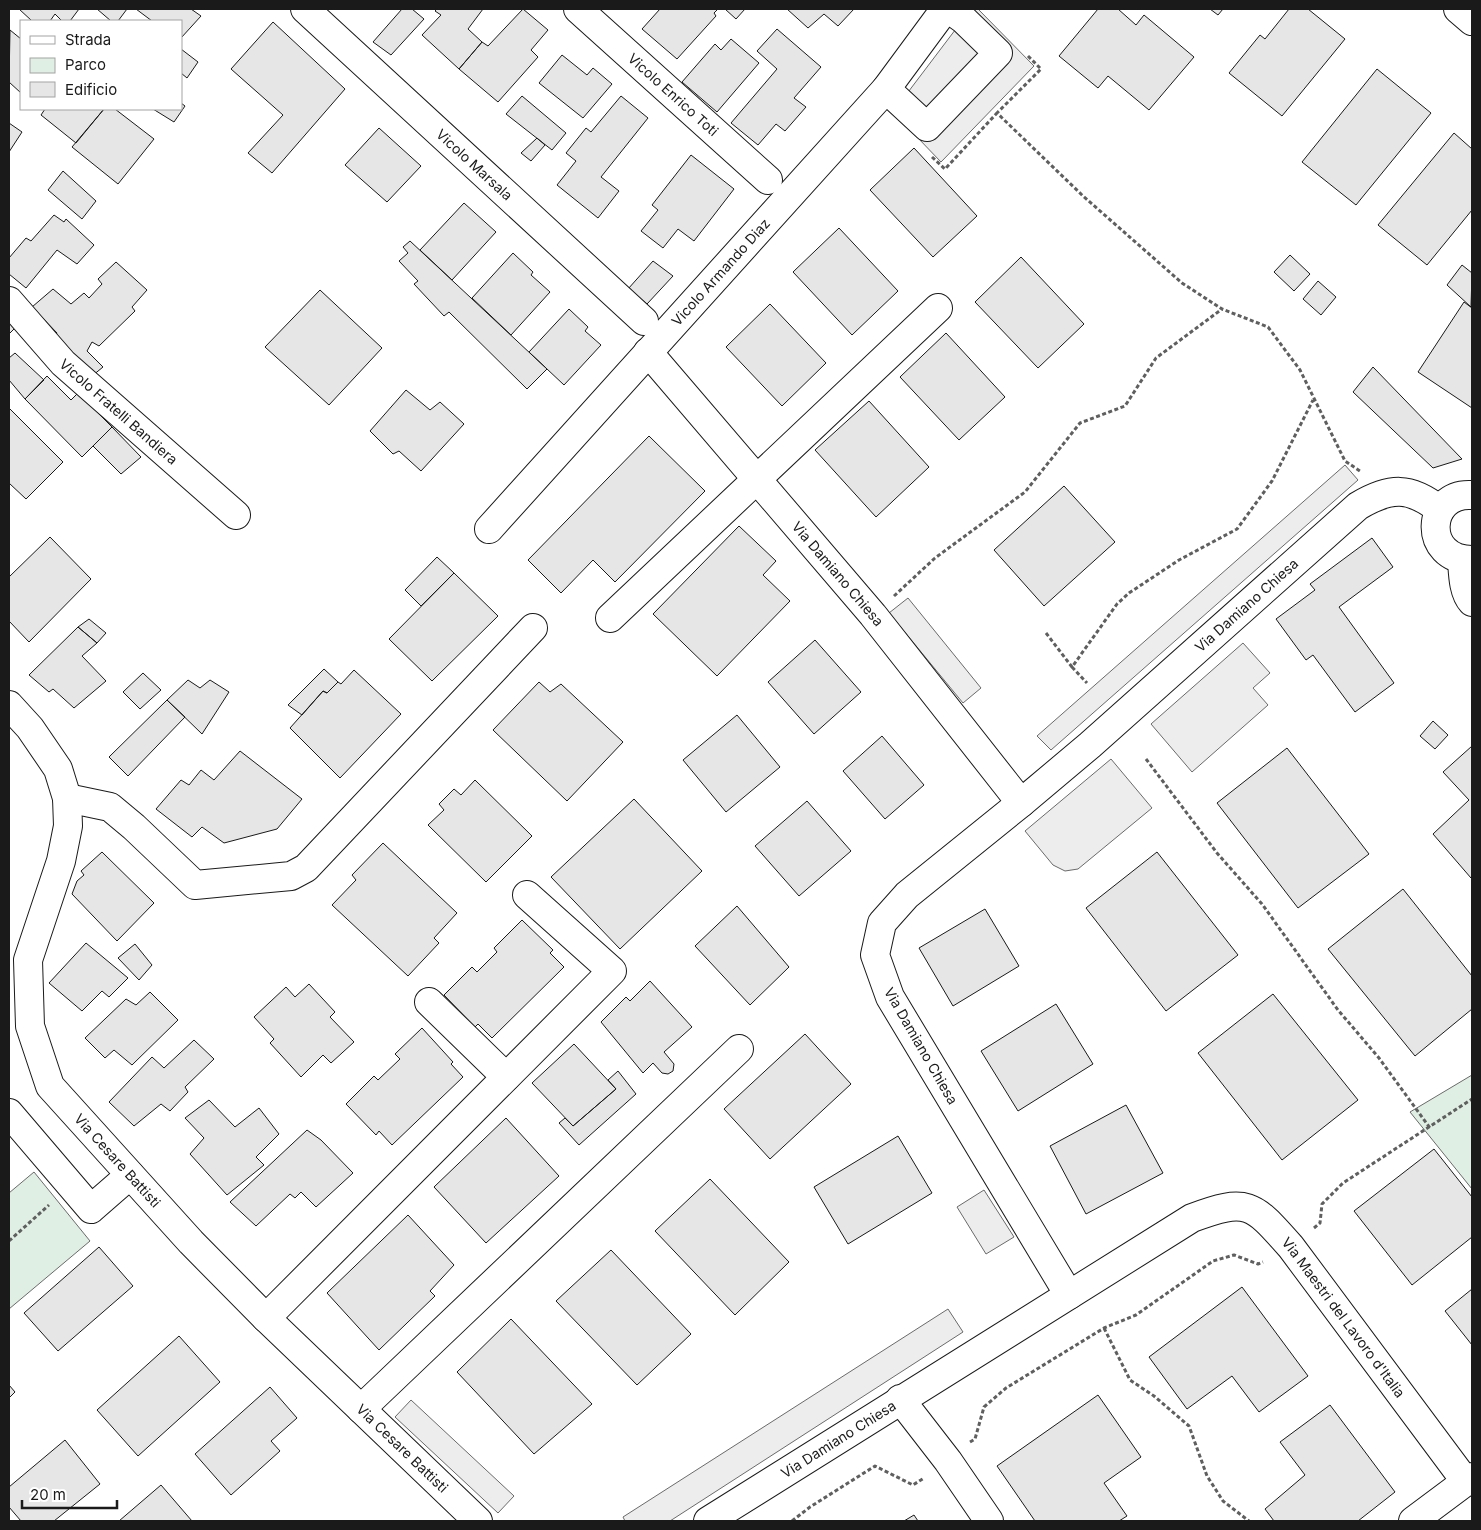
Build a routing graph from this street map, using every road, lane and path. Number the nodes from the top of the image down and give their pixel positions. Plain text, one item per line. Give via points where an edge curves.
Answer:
1 (305, 9) edge
2 (578, 9) edge
3 (945, 9) edge
4 (949, 9) edge
5 (1458, 9) edge
6 (1472, 20) edge
7 (1021, 49) dead end
8 (886, 89) junction
9 (768, 180) dead end
10 (9, 301) edge
11 (938, 308) dead end
12 (1222, 309) junction
13 (644, 321) dead end
14 (648, 352) junction
15 (1314, 399) junction
16 (1362, 472) dead end
17 (757, 478) junction
18 (1472, 496) edge
19 (1440, 510) junction
20 (236, 514) dead end
21 (489, 529) dead end
22 (1467, 560) edge
23 (1472, 602) edge
24 (873, 615) junction
25 (610, 618) dead end
26 (533, 628) dead end
27 (1046, 633) dead end
28 (1072, 666) junction
29 (1087, 683) dead end
30 (9, 705) edge
31 (1146, 758) dead end
32 (67, 798) junction
33 (1021, 803) junction
34 (527, 895) dead end
35 (429, 1002) dead end
36 (19, 1030) edge
37 (739, 1049) dead end
38 (506, 1077) junction
39 (1472, 1098) edge
40 (9, 1113) edge
41 (1430, 1128) junction
42 (130, 1175) junction
43 (72, 1186) junction
44 (1192, 1218) joint
45 (9, 1241) edge
46 (1291, 1247) junction
47 (1069, 1295) junction
48 (266, 1318) junction
49 (1104, 1328) junction
50 (900, 1399) junction
51 (362, 1409) junction
52 (948, 1461) junction
53 (1469, 1480) edge
54 (478, 1521) edge
55 (708, 1521) edge
56 (792, 1521) edge
57 (989, 1521) edge
58 (1249, 1521) edge
59 (1413, 1521) edge

1 - 13 street, Vicolo Marsala
2 - 9 street, Vicolo Enrico Toti
3 - 8 street, Vicolo Armando Diaz
4 - 8 street via 998,53 927,126
5 - 6 street
7 - 12 path via 1040,69 998,114 1083,196 1182,283
8 - 14 street, Vicolo Armando Diaz
10 - 20 street, Vicolo Fratelli Bandiera via 63,363
11 - 17 street
12 - 15 path via 1268,326 1300,370
12 - 24 path via 1156,358 1125,406 1080,423 1025,492 935,558
14 - 17 street, Via Damiano Chiesa
14 - 21 street, Vicolo Armando Diaz
15 - 16 path via 1345,461
15 - 28 path via 1272,481 1237,529 1179,560 1129,593 1117,604
17 - 24 street, Via Damiano Chiesa
17 - 25 street
18 - 19 street via 1455,498
19 - 22 street via 1435,531 1438,541 1444,550
19 - 33 street, Via Damiano Chiesa via 1430,502 1401,490 1374,496 1358,506
22 - 23 street via 1464,580
24 - 33 street, Via Damiano Chiesa
26 - 32 street via 306,868 291,876 195,885 110,807
27 - 28 path
28 - 29 path
30 - 32 street, Via Cesare Battisti via 30,728 58,769
31 - 41 path via 1217,853 1262,904 1338,1010 1379,1058
32 - 36 street, Via Cesare Battisti via 68,826 61,861 28,960
33 - 47 street, Via Damiano Chiesa via 907,895 882,924 875,955 890,997
34 - 38 street via 612,971
35 - 38 street
36 - 42 street, Via Cesare Battisti via 50,1086
37 - 51 street
38 - 48 street
39 - 41 path
40 - 43 street
41 - 46 path via 1343,1183 1322,1204 1320,1223
42 - 43 street via 91,1209
42 - 48 street, Via Cesare Battisti
43 - 45 path
44 - 46 street, Via Maestri del Lavoro d'Italia via 1219,1208 1242,1205 1266,1219
44 - 47 street, Via Damiano Chiesa
46 - 49 path via 1258,1264 1234,1255 1213,1262 1136,1315
46 - 53 street, Via Maestri del Lavoro d'Italia
47 - 50 street, Via Damiano Chiesa
48 - 51 street, Via Cesare Battisti
49 - 52 path via 1006,1388 984,1407 975,1439
49 - 58 path via 1130,1380 1190,1426 1207,1476 1223,1501
50 - 52 street
50 - 55 street, Via Damiano Chiesa
51 - 54 street, Via Cesare Battisti
52 - 56 path via 913,1485 875,1466
52 - 57 street
53 - 59 street, Via Maestri del Lavoro d'Italia

